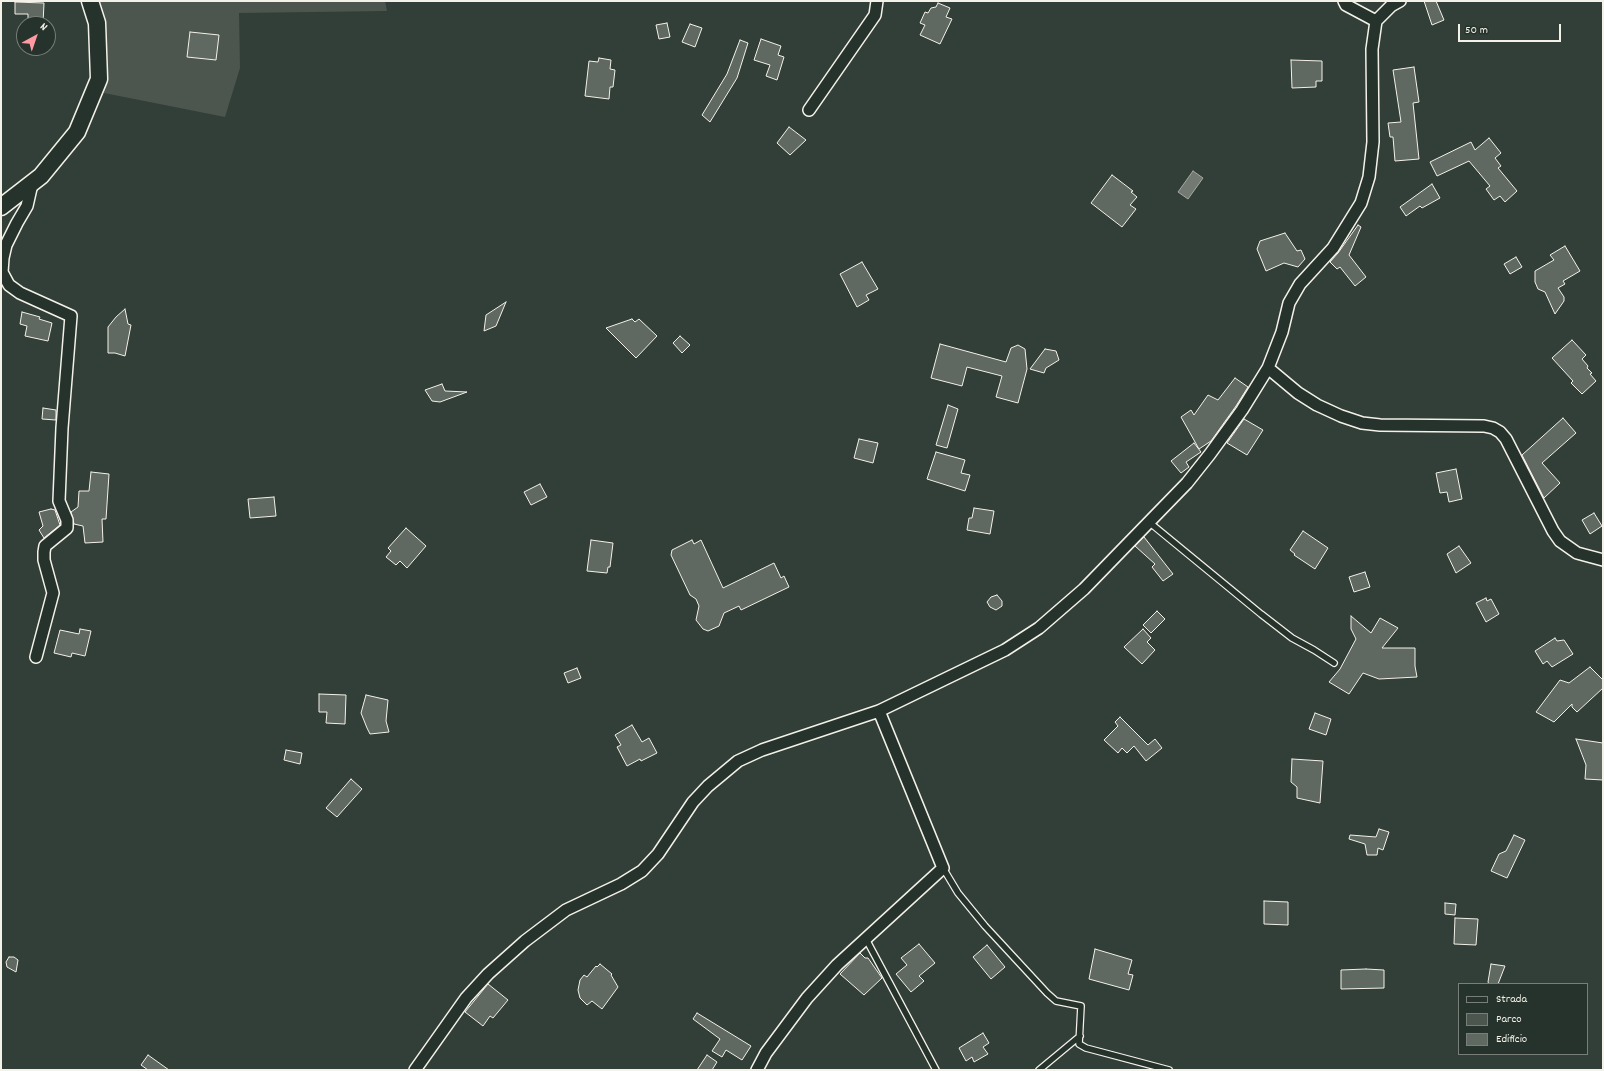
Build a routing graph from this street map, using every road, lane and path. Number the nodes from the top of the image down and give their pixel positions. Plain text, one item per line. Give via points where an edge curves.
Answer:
1 (90, 1) edge
2 (877, 1) edge
3 (1344, 1) edge
4 (1400, 1) edge
5 (1376, 21) junction
6 (809, 110) dead end
7 (32, 184) junction
8 (1, 207) edge
9 (1268, 368) junction
10 (1149, 522) junction
11 (1603, 560) edge
12 (36, 657) dead end
13 (1334, 663) dead end
14 (879, 711) junction
15 (943, 868) junction
16 (866, 939) junction
17 (1080, 1036) junction
18 (415, 1070) edge
19 (756, 1070) edge
20 (936, 1070) edge
21 (1039, 1070) edge
22 (1169, 1070) edge

1 - 7 main road via 96,23 99,79 77,132
2 - 6 street via 874,15
3 - 5 street
4 - 5 street
5 - 9 street via 1372,48 1373,142 1370,177 1361,203 1333,248 1300,284 1289,303 1282,332
7 - 8 main road
7 - 12 street via 27,206 6,245 2,272 9,285 71,316 59,501 68,520 66,528 46,546 44,552 53,593
9 - 10 street via 1210,454
9 - 11 street via 1317,405 1362,423 1484,426 1500,432 1509,444 1560,541 1577,553
10 - 13 lane via 1260,614 1292,638
10 - 14 street via 1084,589 1038,628 1005,650
14 - 15 street
14 - 18 street via 762,750 738,761 693,802 658,854 642,871 566,910 525,941 488,974 466,998
15 - 16 street
15 - 17 lane via 958,893 985,926 1056,1002 1082,1006
16 - 19 street via 837,965 807,998
16 - 20 lane
17 - 21 lane
17 - 22 lane via 1079,1044 1086,1048

